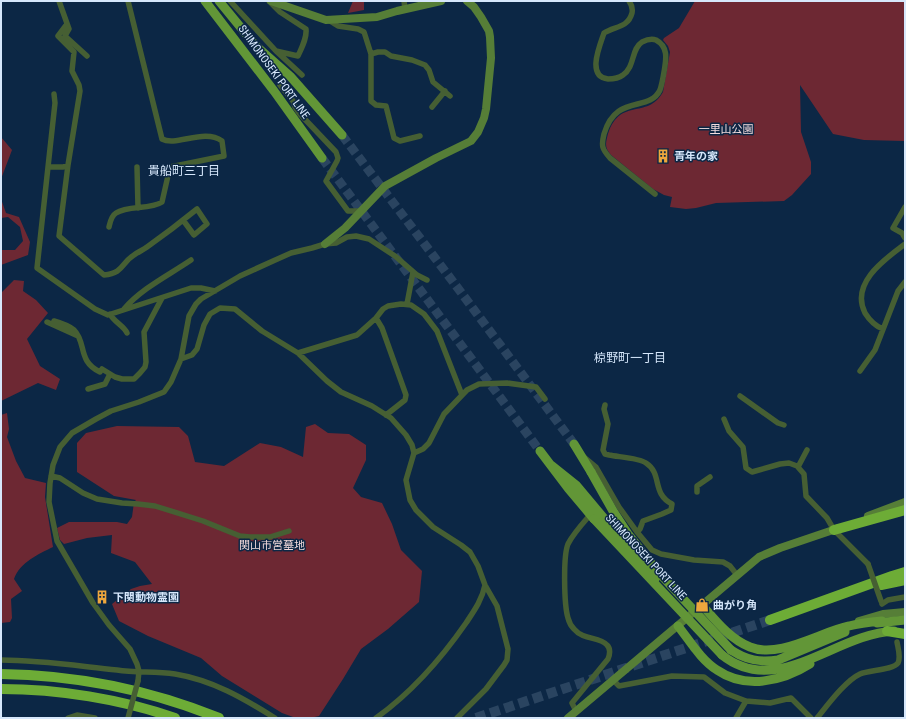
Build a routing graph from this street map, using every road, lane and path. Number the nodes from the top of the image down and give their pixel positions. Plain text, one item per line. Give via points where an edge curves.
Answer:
1 (59, 1) edge
2 (128, 1) edge
3 (220, 1) edge
4 (230, 1) edge
5 (270, 1) edge
6 (441, 1) edge
7 (467, 1) edge
8 (628, 1) edge
9 (209, 2) edge
10 (408, 5) edge
11 (326, 20) junction
12 (67, 24) junction
13 (276, 51) junction
14 (371, 54) junction
15 (87, 56) dead end
16 (302, 75) dead end
17 (290, 76) junction
18 (277, 88) junction
19 (445, 91) junction
20 (54, 94) dead end
21 (450, 96) dead end
22 (432, 107) dead end
23 (342, 135) tunnel mouth
24 (420, 136) dead end
25 (322, 158) tunnel mouth
26 (68, 165) junction
27 (48, 167) junction
28 (137, 167) dead end
29 (655, 194) dead end
30 (905, 207) edge
31 (138, 208) junction
32 (361, 212) junction
33 (183, 220) junction
34 (109, 227) dead end
35 (905, 238) edge
36 (325, 244) junction
37 (905, 244) edge
38 (191, 260) dead end
39 (413, 272) junction
40 (427, 280) dead end
41 (905, 282) edge
42 (215, 291) junction
43 (162, 298) junction
44 (407, 304) junction
45 (124, 309) junction
46 (110, 314) junction
47 (376, 318) junction
48 (54, 321) dead end
49 (47, 322) dead end
50 (884, 329) junction
51 (127, 333) dead end
52 (78, 337) junction
53 (298, 353) junction
54 (181, 359) junction
55 (860, 371) dead end
56 (110, 374) junction
57 (88, 389) dead end
58 (462, 395) junction
59 (740, 396) dead end
60 (545, 399) dead end
61 (604, 405) dead end
62 (386, 415) junction
63 (724, 419) dead end
64 (784, 425) dead end
65 (574, 444) tunnel mouth
66 (808, 450) dead end
67 (540, 451) tunnel mouth
68 (414, 453) junction
69 (581, 455) junction
70 (551, 465) junction
71 (798, 467) junction
72 (51, 476) junction
73 (710, 477) dead end
74 (697, 492) dead end
75 (905, 502) edge
76 (905, 510) edge
77 (592, 517) junction
78 (834, 530) junction
79 (289, 531) dead end
80 (637, 532) junction
81 (905, 571) edge
82 (737, 575) junction
83 (905, 580) edge
84 (485, 585) junction
85 (843, 593) junction
86 (905, 597) edge
87 (702, 605) junction
88 (905, 612) edge
89 (690, 617) junction
90 (770, 620) tunnel mouth
91 (905, 620) edge
92 (882, 621) junction
93 (678, 626) junction
94 (849, 626) junction
95 (887, 631) joint
96 (905, 632) edge
97 (822, 642) junction
98 (897, 642) dead end
99 (838, 646) junction
100 (1, 660) edge
101 (139, 671) junction
102 (1, 674) edge
103 (613, 680) junction
104 (1, 689) edge
105 (746, 701) junction
106 (576, 711) junction
107 (68, 718) edge
108 (95, 718) edge
109 (128, 718) edge
110 (176, 718) edge
111 (219, 718) edge
112 (275, 718) edge
113 (376, 718) edge
114 (457, 718) edge
115 (568, 718) edge
116 (736, 718) edge
117 (811, 718) edge
118 (817, 718) edge

1 - 12 street
2 - 31 street via 162,138 168,141 194,136 217,138 222,141 224,156 170,167 162,202
3 - 17 main road, SHIMONOSEKI PORT LINE via 255,45
4 - 13 street
5 - 11 street
5 - 13 street via 280,12 305,27 307,31 298,56
6 - 10 street
7 - 32 street via 481,17 490,37 486,109 482,125 471,141 385,186
8 - 29 street via 632,9 631,17 627,23 604,33 595,63 597,71 605,78 614,79 622,76 633,62 640,43 654,39 665,49 661,86 654,98 627,106 614,114 602,143 610,158
9 - 18 main road, SHIMONOSEKI PORT LINE
10 - 11 street via 376,17
11 - 14 street via 338,26 361,30
12 - 15 street via 69,29 65,36
12 - 26 street via 58,36 74,52 72,71 80,91
13 - 16 street
14 - 19 street via 385,52 425,65 433,82
14 - 24 street via 371,101 376,105 386,106 394,138 400,141
17 - 18 street
17 - 23 main road, SHIMONOSEKI PORT LINE
18 - 25 main road, SHIMONOSEKI PORT LINE
18 - 32 street via 294,102 294,107 299,113 336,152 337,162 326,181 348,211
19 - 21 street
19 - 22 street
20 - 27 street
26 - 27 street
26 - 33 street via 59,236 104,275 114,273 123,267 134,254
27 - 46 street via 37,268 101,313
28 - 31 street
30 - 35 street via 893,228
31 - 34 street via 114,214
32 - 36 street
33 - 33 street via 197,210 207,224 194,235
36 - 39 street via 349,236 364,237 398,258
36 - 42 street via 285,256 240,276
37 - 50 street via 872,272 864,288 864,310 872,323
38 - 45 street via 129,302
39 - 40 street
39 - 44 street
41 - 50 street via 898,291
42 - 43 street via 191,288
42 - 54 street via 196,304 189,316
43 - 45 street
43 - 56 street via 144,332 145,367 131,379 119,379
44 - 47 street via 383,308
44 - 58 street via 424,314 437,331
45 - 46 street
46 - 51 street
47 - 53 street via 357,335
47 - 62 street via 382,328 406,396 405,400
48 - 52 street via 74,330
49 - 52 street
50 - 55 street via 875,350
52 - 56 street via 85,360 96,370 100,372 102,369
53 - 54 street via 262,331 237,310 224,307 210,314 197,350
53 - 62 street via 341,392
54 - 72 street via 164,392 106,414 72,433 60,447
56 - 57 street via 105,384
58 - 60 street via 479,384 507,383 536,387
58 - 68 street via 444,414 429,443
59 - 64 street
61 - 80 street via 608,424 603,448 605,454 645,462 655,474 661,495 672,504 671,510 643,521
62 - 68 street via 406,435
63 - 71 street via 729,431 743,447 746,468 749,471 784,463
65 - 69 main road, SHIMONOSEKI PORT LINE
66 - 71 street
67 - 70 main road, SHIMONOSEKI PORT LINE
68 - 84 street via 406,480 410,500 433,527 470,552
69 - 80 street via 596,467
69 - 97 main road, SHIMONOSEKI PORT LINE, bridge via 628,534 659,573 731,650 748,659 769,661 785,658
70 - 77 main road, SHIMONOSEKI PORT LINE
70 - 89 main road via 576,485 682,611
71 - 78 street via 804,474 806,496 827,518
72 - 79 street via 60,478 83,493 98,499 155,506 240,536 270,537
72 - 101 street via 49,502 59,547 93,603 130,649
73 - 74 street via 697,486
75 - 78 street
76 - 78 highway
77 - 99 main road, SHIMONOSEKI PORT LINE, bridge via 722,656 741,667 769,671 789,667
77 - 106 street via 570,541 567,550 567,613 574,629 583,636 601,640 606,644 610,655 572,703
78 - 82 street via 767,553
78 - 86 street, bridge via 868,564 882,604 888,600
80 - 82 street via 652,550 661,554 722,562 730,566
81 - 85 highway
82 - 87 street
83 - 85 highway
84 - 113 street via 481,599 450,645 413,687
84 - 114 street via 497,606 507,641 508,655 504,665 486,688
85 - 90 highway
87 - 89 street
87 - 94 main road via 735,639 749,647 762,650 787,647
88 - 94 street via 883,614
89 - 93 street
91 - 92 main road, SHIMONOSEKI PORT LINE
92 - 94 main road
92 - 97 main road, SHIMONOSEKI PORT LINE
93 - 99 main road via 713,667 745,681 774,680 788,676
93 - 103 street
94 - 97 street
95 - 96 highway
95 - 99 main road, SHIMONOSEKI PORT LINE
98 - 118 street via 897,664 859,674
100 - 101 street
101 - 109 street, bridge
101 - 112 street via 176,674 208,682 236,694
102 - 111 highway via 84,681 119,688 174,702
103 - 105 street via 619,686 672,676 704,677 725,693
103 - 106 street
104 - 110 highway via 79,695
105 - 116 street
105 - 117 street via 770,703 791,698
106 - 115 street
107 - 108 street via 77,715

